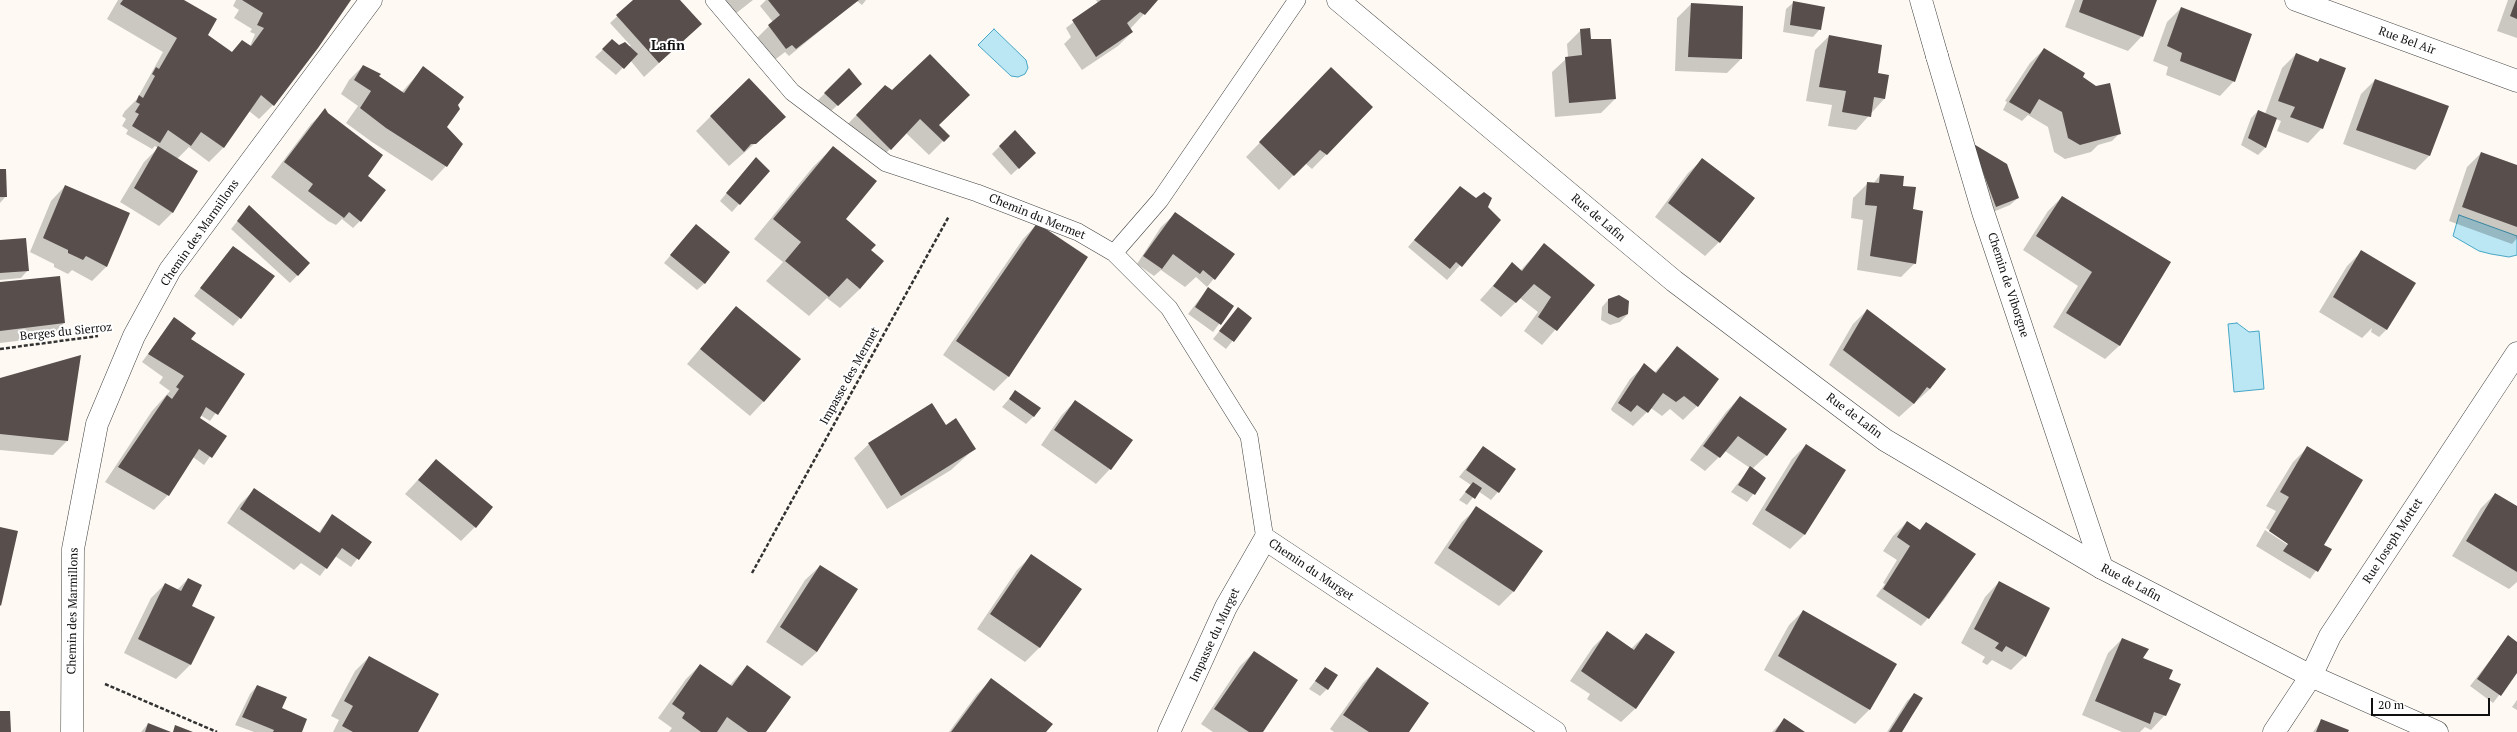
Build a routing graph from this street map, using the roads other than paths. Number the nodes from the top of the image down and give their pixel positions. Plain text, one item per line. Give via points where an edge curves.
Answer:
1 (371, 0) edge
2 (714, 0) edge
3 (1296, 0) edge
4 (1338, 0) edge
5 (1921, 0) edge
6 (2296, 0) edge
7 (2517, 81) edge
8 (1114, 253) junction
9 (2517, 353) edge
10 (1264, 539) junction
11 (2102, 568) junction
12 (2311, 676) junction
13 (72, 732) edge
14 (1169, 732) edge
15 (1556, 732) edge
16 (2274, 732) edge
17 (2436, 732) edge

1 - 13 street, Chemin des Marmillons via 170,270 134,336 97,424 72,549
2 - 8 lane, Chemin du Mermet via 792,92 886,163 964,188 1078,232
3 - 8 lane via 1160,200
4 - 11 street, Rue de Lafin via 1674,281 1885,440
5 - 11 street, Chemin de Viborgne via 1983,212
6 - 7 street, Rue Bel Air
8 - 10 lane, Chemin du Murget via 1169,308 1249,436
9 - 12 street, Rue Joseph Mottet via 2330,636
10 - 14 street, Impasse du Murget via 1226,607
10 - 15 street, Chemin du Murget
11 - 12 street, Rue de Lafin
12 - 16 street, Rue Joseph Mottet
12 - 17 street, Rue de Lafin

